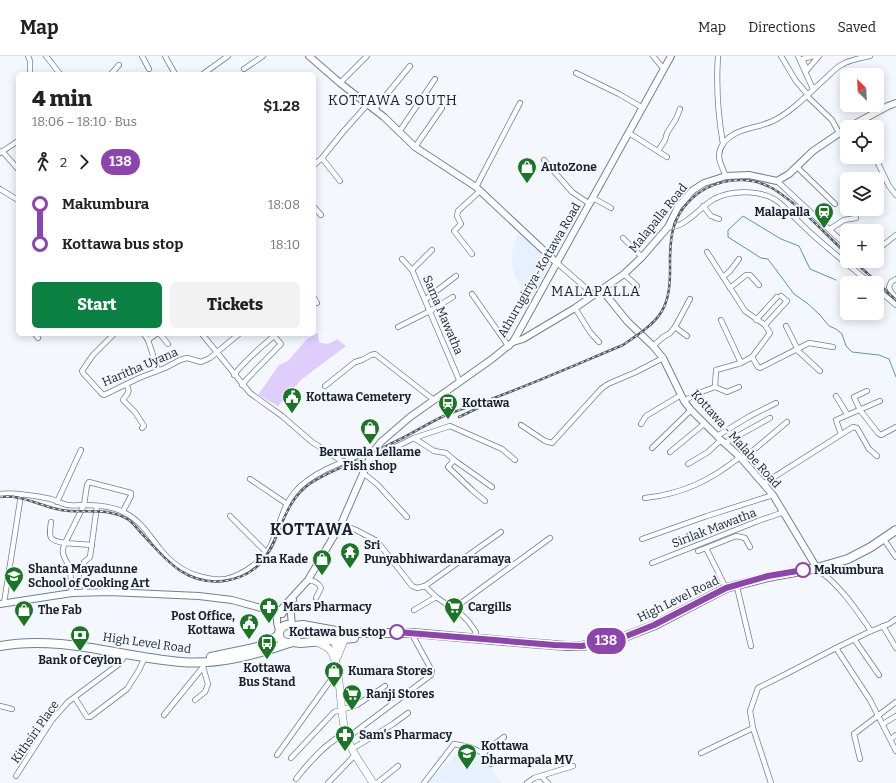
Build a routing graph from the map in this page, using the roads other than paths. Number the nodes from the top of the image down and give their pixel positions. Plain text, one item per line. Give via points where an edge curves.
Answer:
1 (28, 56) edge
2 (46, 56) edge
3 (142, 56) edge
4 (165, 56) edge
5 (228, 56) edge
6 (263, 56) edge
7 (367, 56) edge
8 (653, 56) edge
9 (671, 56) edge
10 (718, 56) edge
11 (781, 56) edge
12 (798, 56) edge
13 (814, 56) edge
14 (819, 56) edge
15 (870, 56) edge
16 (313, 57) edge
17 (120, 65) dead end
18 (410, 66) dead end
19 (663, 68) junction
20 (149, 69) dead end
21 (244, 69) dead end
22 (30, 72) edge
23 (58, 72) edge
24 (115, 72) edge
25 (174, 72) dead end
26 (206, 72) edge
27 (807, 72) junction
28 (576, 74) dead end
29 (435, 79) dead end
30 (340, 83) junction
31 (813, 89) junction
32 (807, 95) junction
33 (520, 103) dead end
34 (896, 103) edge
35 (367, 105) junction
36 (442, 108) dead end
37 (643, 108) junction
38 (680, 109) dead end
39 (374, 110) junction
40 (861, 120) edge
41 (399, 132) junction
42 (629, 133) junction
43 (839, 133) joint
44 (16, 142) edge
45 (723, 144) junction
46 (415, 147) junction
47 (658, 151) junction
48 (1, 152) edge
49 (666, 157) dead end
50 (322, 158) junction
51 (544, 160) dead end
52 (316, 163) edge
53 (879, 164) edge
54 (16, 167) edge
55 (797, 167) junction
56 (726, 176) junction
57 (340, 181) dead end
58 (777, 181) junction
59 (0, 189) edge
60 (478, 189) junction
61 (896, 195) edge
62 (593, 198) junction
63 (16, 199) edge
64 (590, 204) junction
65 (835, 204) dead end
66 (703, 206) junction
67 (611, 208) dead end
68 (316, 209) edge
69 (321, 215) dead end
70 (856, 218) dead end
71 (719, 219) dead end
72 (668, 226) junction
73 (830, 229) junction
74 (896, 235) edge
75 (623, 238) dead end
76 (840, 239) edge
77 (884, 244) edge
78 (432, 250) dead end
79 (707, 252) dead end
80 (472, 254) dead end
81 (642, 257) junction
82 (402, 259) dead end
83 (739, 259) dead end
84 (556, 262) junction
85 (412, 270) junction
86 (624, 274) junction
87 (456, 276) dead end
88 (862, 276) edge
89 (723, 277) junction
90 (896, 279) edge
91 (759, 285) dead end
92 (637, 286) dead end
93 (730, 288) junction
94 (602, 290) junction
95 (472, 294) dead end
96 (594, 295) junction
97 (884, 295) edge
98 (453, 297) dead end
99 (690, 298) dead end
100 (896, 298) edge
101 (426, 299) junction
102 (896, 305) edge
103 (575, 308) junction
104 (430, 311) junction
105 (721, 320) dead end
106 (756, 320) junction
107 (765, 325) junction
108 (786, 326) dead end
109 (398, 327) dead end
110 (675, 327) junction
111 (112, 336) edge
112 (145, 336) edge
113 (153, 336) edge
114 (162, 336) edge
115 (204, 336) edge
116 (236, 336) edge
117 (687, 336) dead end
118 (148, 340) junction
119 (599, 342) dead end
120 (168, 344) dead end
121 (511, 344) junction
122 (653, 346) junction
123 (833, 347) dead end
124 (797, 348) junction
125 (216, 352) junction
126 (752, 357) junction
127 (663, 358) junction
128 (741, 363) junction
129 (158, 370) junction
130 (820, 371) dead end
131 (234, 375) junction
132 (460, 382) junction
133 (126, 384) junction
134 (242, 385) junction
135 (325, 386) dead end
136 (715, 387) junction
137 (739, 387) dead end
138 (867, 391) dead end
139 (836, 396) dead end
140 (683, 398) junction
141 (434, 400) junction
142 (880, 401) dead end
143 (776, 403) dead end
144 (691, 410) junction
145 (860, 410) junction
146 (847, 414) junction
147 (770, 418) dead end
148 (787, 422) dead end
149 (641, 424) dead end
150 (704, 424) junction
151 (521, 425) dead end
152 (896, 427) edge
153 (142, 428) dead end
154 (841, 434) junction
155 (414, 438) junction
156 (721, 440) junction
157 (652, 448) dead end
158 (81, 450) dead end
159 (375, 450) junction
160 (670, 452) dead end
161 (877, 456) dead end
162 (741, 458) junction
163 (369, 460) junction
164 (454, 460) junction
165 (515, 460) dead end
166 (343, 462) junction
167 (688, 464) dead end
168 (363, 473) junction
169 (250, 479) dead end
170 (763, 484) junction
171 (492, 487) dead end
172 (0, 494) edge
173 (21, 495) junction
174 (773, 495) junction
175 (645, 498) dead end
176 (485, 500) dead end
177 (57, 502) junction
178 (287, 504) junction
179 (84, 505) junction
180 (97, 506) junction
181 (123, 511) junction
182 (784, 512) junction
183 (230, 516) dead end
184 (407, 517) dead end
185 (51, 522) dead end
186 (341, 524) junction
187 (896, 531) edge
188 (502, 532) dead end
189 (550, 538) dead end
190 (642, 539) dead end
191 (885, 541) junction
192 (64, 543) junction
193 (92, 545) junction
194 (750, 547) dead end
195 (706, 548) junction
196 (698, 551) dead end
197 (266, 552) junction
198 (896, 557) edge
199 (652, 562) dead end
200 (817, 569) junction
201 (308, 580) junction
202 (425, 586) junction
203 (737, 587) junction
204 (726, 588) junction
205 (85, 591) junction
206 (72, 593) junction
207 (294, 596) junction
208 (436, 597) junction
209 (316, 598) dead end
210 (2, 604) edge
211 (290, 604) junction
212 (453, 609) junction
213 (414, 610) dead end
214 (280, 614) junction
215 (896, 619) edge
216 (292, 625) junction
217 (883, 626) junction
218 (312, 627) junction
219 (655, 627) junction
220 (871, 631) junction
221 (279, 632) junction
222 (346, 638) junction
223 (414, 638) junction
224 (474, 638) junction
225 (334, 639) junction
226 (854, 639) junction
227 (314, 640) junction
228 (291, 643) junction
229 (0, 645) edge
230 (751, 646) dead end
231 (836, 648) junction
232 (896, 648) edge
233 (126, 654) junction
234 (145, 657) junction
235 (337, 657) junction
236 (203, 665) junction
237 (338, 674) junction
238 (879, 675) dead end
239 (384, 686) dead end
240 (75, 698) junction
241 (196, 700) dead end
242 (896, 702) edge
243 (0, 706) edge
244 (12, 709) dead end
245 (341, 709) junction
246 (408, 713) dead end
247 (164, 715) dead end
248 (878, 715) junction
249 (896, 716) edge
250 (883, 724) junction
251 (753, 728) junction
252 (346, 736) junction
253 (896, 736) edge
254 (504, 738) dead end
255 (891, 740) junction
256 (896, 751) edge
257 (354, 752) junction
258 (483, 753) junction
259 (701, 753) dead end
260 (277, 755) dead end
261 (292, 758) dead end
262 (860, 759) dead end
263 (491, 764) dead end
264 (398, 766) dead end
265 (573, 766) dead end
266 (16, 776) dead end
267 (541, 776) junction
268 (296, 779) dead end
269 (529, 782) edge
270 (328, 783) edge
271 (374, 783) edge
272 (377, 783) edge
273 (424, 783) edge
274 (548, 783) edge
275 (771, 783) edge

1 - 22 street
2 - 23 street
3 - 20 street
4 - 25 street
5 - 26 street
6 - 21 street
7 - 30 street
8 - 19 street
9 - 19 street, Athurugiriya-Kottawa Road
10 - 45 street via 720,129
11 - 32 street
12 - 27 street
13 - 27 street via 802,59
14 - 27 street
15 - 31 street via 841,65
16 - 30 street
17 - 24 street
18 - 39 street
19 - 37 street, Athurugiriya-Kottawa Road
27 - 31 street
28 - 37 street
29 - 41 street
30 - 35 street
31 - 32 street
32 - 43 street via 832,120
32 - 45 street via 774,121 745,129
33 - 60 street
34 - 40 street
35 - 39 street
35 - 50 street
36 - 46 street
37 - 42 street, Athurugiriya-Kottawa Road
38 - 47 street
39 - 41 street
41 - 46 street
42 - 47 street
42 - 62 street, Athurugiriya-Kottawa Road
43 - 55 street via 813,151
44 - 48 street
45 - 56 street via 719,154
46 - 60 street
47 - 49 street
48 - 54 street
50 - 52 street
50 - 57 street
51 - 64 street via 572,192
53 - 61 street
55 - 58 street
55 - 65 street
56 - 58 street, Malapalla Road via 749,175
56 - 72 street, Malapalla Road via 704,182 693,190 678,207
58 - 73 street
59 - 63 street
60 - 80 street via 458,211 457,216 461,224 454,231
60 - 84 street
62 - 64 street, Athurugiriya-Kottawa Road
62 - 67 street
64 - 84 street, Athurugiriya-Kottawa Road
66 - 71 street via 711,216
66 - 72 street via 684,222 674,227
66 - 88 street via 715,198 740,192 759,193 782,205 800,224
68 - 69 street
70 - 73 street via 844,220
72 - 81 street, Malapalla Road
73 - 76 street
74 - 77 street
75 - 81 street
78 - 85 street
79 - 89 street
81 - 86 street, Malapalla Road
82 - 85 street, Sama Mawatha
83 - 89 street
84 - 96 street
84 - 121 street, Athurugiriya-Kottawa Road
85 - 101 street, Sama Mawatha
86 - 92 street
86 - 94 street, Malapalla Road
87 - 101 street
89 - 93 street
90 - 100 street via 889,287
91 - 93 street via 750,275 746,275
93 - 106 street via 745,310
94 - 96 street, Malapalla Road
94 - 122 street, Kottawa - Malabe Road via 626,321
95 - 121 street
96 - 103 street, Malapalla Road
97 - 102 street
98 - 104 street
99 - 110 street
101 - 104 street, Sama Mawatha
103 - 119 street
103 - 121 street, Malapalla Road
104 - 109 street
104 - 132 street, Sama Mawatha
105 - 128 street
106 - 107 street
106 - 107 street via 779,296 787,301
107 - 126 street via 770,333
108 - 124 street
110 - 117 street
110 - 122 street
111 - 133 street, Haritha Uyana via 93,355 82,372 104,395
112 - 118 street
113 - 118 street
114 - 120 street
115 - 125 street
116 - 125 street, Haritha Uyana
118 - 129 street
121 - 132 street, Athurugiriya-Kottawa Road
122 - 127 street, Kottawa - Malabe Road
123 - 124 street via 809,343
124 - 126 street via 760,368
124 - 130 street
125 - 129 street, Haritha Uyana via 201,362 187,358
125 - 131 street
126 - 128 street
127 - 140 street, Kottawa - Malabe Road
127 - 151 street via 601,389 552,443
128 - 136 street via 716,370
129 - 133 street, Haritha Uyana
131 - 134 street
131 - 134 street via 274,336 281,344
132 - 141 street, Athurugiriya-Kottawa Road
133 - 153 street via 129,391 123,400 135,412 144,426
134 - 166 street via 312,442
135 - 141 street via 355,362 375,354
136 - 137 street via 727,392
136 - 140 street
138 - 145 street via 854,398
139 - 146 street
140 - 144 street, Kottawa - Malabe Road
140 - 149 street via 646,416
141 - 159 street, Athurugiriya-Kottawa Road via 397,428
142 - 145 street
143 - 156 street via 750,416
144 - 150 street, Kottawa - Malabe Road
144 - 157 street
145 - 146 street
145 - 152 street via 881,435
146 - 154 street via 836,420
147 - 156 street
148 - 162 street
150 - 156 street, Kottawa - Malabe Road
150 - 160 street
154 - 161 street via 853,427 857,428 869,450
154 - 170 street
155 - 163 street
155 - 164 street via 434,450 446,453
155 - 165 street via 450,426 502,450
156 - 162 street, Kottawa - Malabe Road
156 - 167 street via 708,452
158 - 177 street
159 - 163 street, Athurugiriya-Kottawa Road
159 - 166 street
162 - 170 street, Kottawa - Malabe Road
162 - 175 street via 710,479 675,493
163 - 168 street, Athurugiriya-Kottawa Road
164 - 171 street
164 - 176 street via 448,467
166 - 178 street via 308,481 295,492
168 - 184 street via 377,484
168 - 186 street, Athurugiriya-Kottawa Road
169 - 178 street
170 - 174 street, Kottawa - Malabe Road
172 - 173 street
173 - 177 street
173 - 210 street
174 - 182 street, Kottawa - Malabe Road
174 - 190 street
177 - 179 street
178 - 197 street
179 - 180 street
179 - 181 street via 89,482 131,493
179 - 192 street
180 - 181 street
180 - 193 street
181 - 197 street via 144,528 175,564 193,575 208,579 226,579 251,567
182 - 199 street, Sirilak Mawatha
182 - 200 street, Kottawa - Malabe Road
183 - 197 street
185 - 192 street via 50,538 54,542
186 - 201 street, Athurugiriya-Kottawa Road
186 - 202 street via 378,541 412,586
187 - 191 highway, High Level Road
187 - 200 highway, High Level Road via 871,548
188 - 202 street
189 - 212 street
191 - 198 street
191 - 200 highway, High Level Road via 849,561
192 - 193 street
192 - 206 street via 62,555 70,568
193 - 205 street via 90,557 84,562
194 - 195 street via 745,538 736,536
195 - 196 street
195 - 204 street
200 - 203 highway, High Level Road
200 - 204 highway, High Level Road via 768,576
200 - 220 street via 847,598
201 - 207 street, Athurugiriya-Kottawa Road
201 - 209 street via 320,585
202 - 208 street
203 - 219 highway, High Level Road via 723,591
203 - 230 street
204 - 219 highway, High Level Road
205 - 206 street
205 - 214 street via 211,598 247,603
206 - 210 street
207 - 211 street, Athurugiriya-Kottawa Road
207 - 214 street, Athurugiriya-Kottawa Road via 285,604
208 - 212 street
208 - 213 street
211 - 214 street, Athurugiriya-Kottawa Road
211 - 216 street
212 - 224 street via 468,621 476,632
214 - 216 street
214 - 221 street via 276,623
215 - 217 street
216 - 218 highway, High Level Road
216 - 221 highway via 284,626
216 - 228 highway via 298,634
217 - 220 street
217 - 232 street
218 - 224 highway, High Level Road via 347,633 413,633
218 - 225 main road via 331,635
219 - 223 highway, High Level Road via 625,639 577,649
219 - 224 highway, High Level Road via 582,646
220 - 226 street
221 - 228 highway via 283,642
221 - 229 highway, High Level Road via 263,645 203,658 132,652 54,641 13,641
222 - 223 highway, High Level Road
222 - 225 highway, High Level Road
222 - 235 main road
223 - 252 street via 432,671 431,675
225 - 227 highway, High Level Road
225 - 235 main road
226 - 231 street
226 - 238 street
227 - 228 highway, High Level Road
227 - 235 main road via 329,648
228 - 236 highway, High Level Road via 272,650
229 - 233 highway, High Level Road via 53,644 90,647
231 - 248 street
231 - 251 street via 758,688 750,711
233 - 234 highway, High Level Road
233 - 240 street, Kithsiri Place via 119,664
234 - 236 highway, High Level Road
234 - 240 street via 127,689 90,717 87,717
235 - 237 main road
236 - 241 street via 208,684 205,692
236 - 247 street
237 - 245 main road
237 - 260 street via 330,681
239 - 245 street via 357,705
240 - 266 street, Kithsiri Place via 52,720
242 - 248 street
243 - 244 street
245 - 252 main road
245 - 261 street via 334,712
246 - 257 street
248 - 250 street
248 - 262 street via 854,734
249 - 250 street
250 - 255 street
251 - 259 street
251 - 275 street
252 - 257 main road
252 - 268 street via 334,739 314,757
253 - 255 street
254 - 258 street
255 - 256 street
257 - 270 street
257 - 271 main road
258 - 263 street
258 - 273 street via 454,744
264 - 272 street
265 - 267 street
267 - 269 street
267 - 274 street

